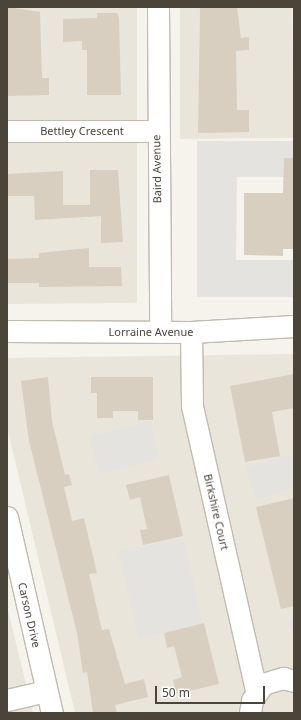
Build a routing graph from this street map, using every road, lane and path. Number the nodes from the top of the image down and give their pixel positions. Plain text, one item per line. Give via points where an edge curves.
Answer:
1 (158, 7) edge
2 (7, 131) edge
3 (157, 131) junction
4 (294, 326) edge
5 (7, 331) edge
6 (160, 332) junction
7 (191, 332) junction
8 (7, 517) edge
9 (294, 681) edge
10 (256, 690) junction
11 (46, 691) junction
12 (7, 700) edge
13 (52, 713) edge
14 (250, 713) edge

1 - 3 street, Baird Avenue
2 - 3 street, Bettley Crescent
3 - 6 street, Baird Avenue
4 - 7 street, Lorraine Avenue
5 - 6 street, Lorraine Avenue
6 - 7 street, Lorraine Avenue
7 - 10 street, Birkshire Court via 192,406
8 - 11 street, Carson Drive
9 - 10 street via 272,679
10 - 14 street, Birkshire Court
11 - 12 street
11 - 13 street, Carson Drive

